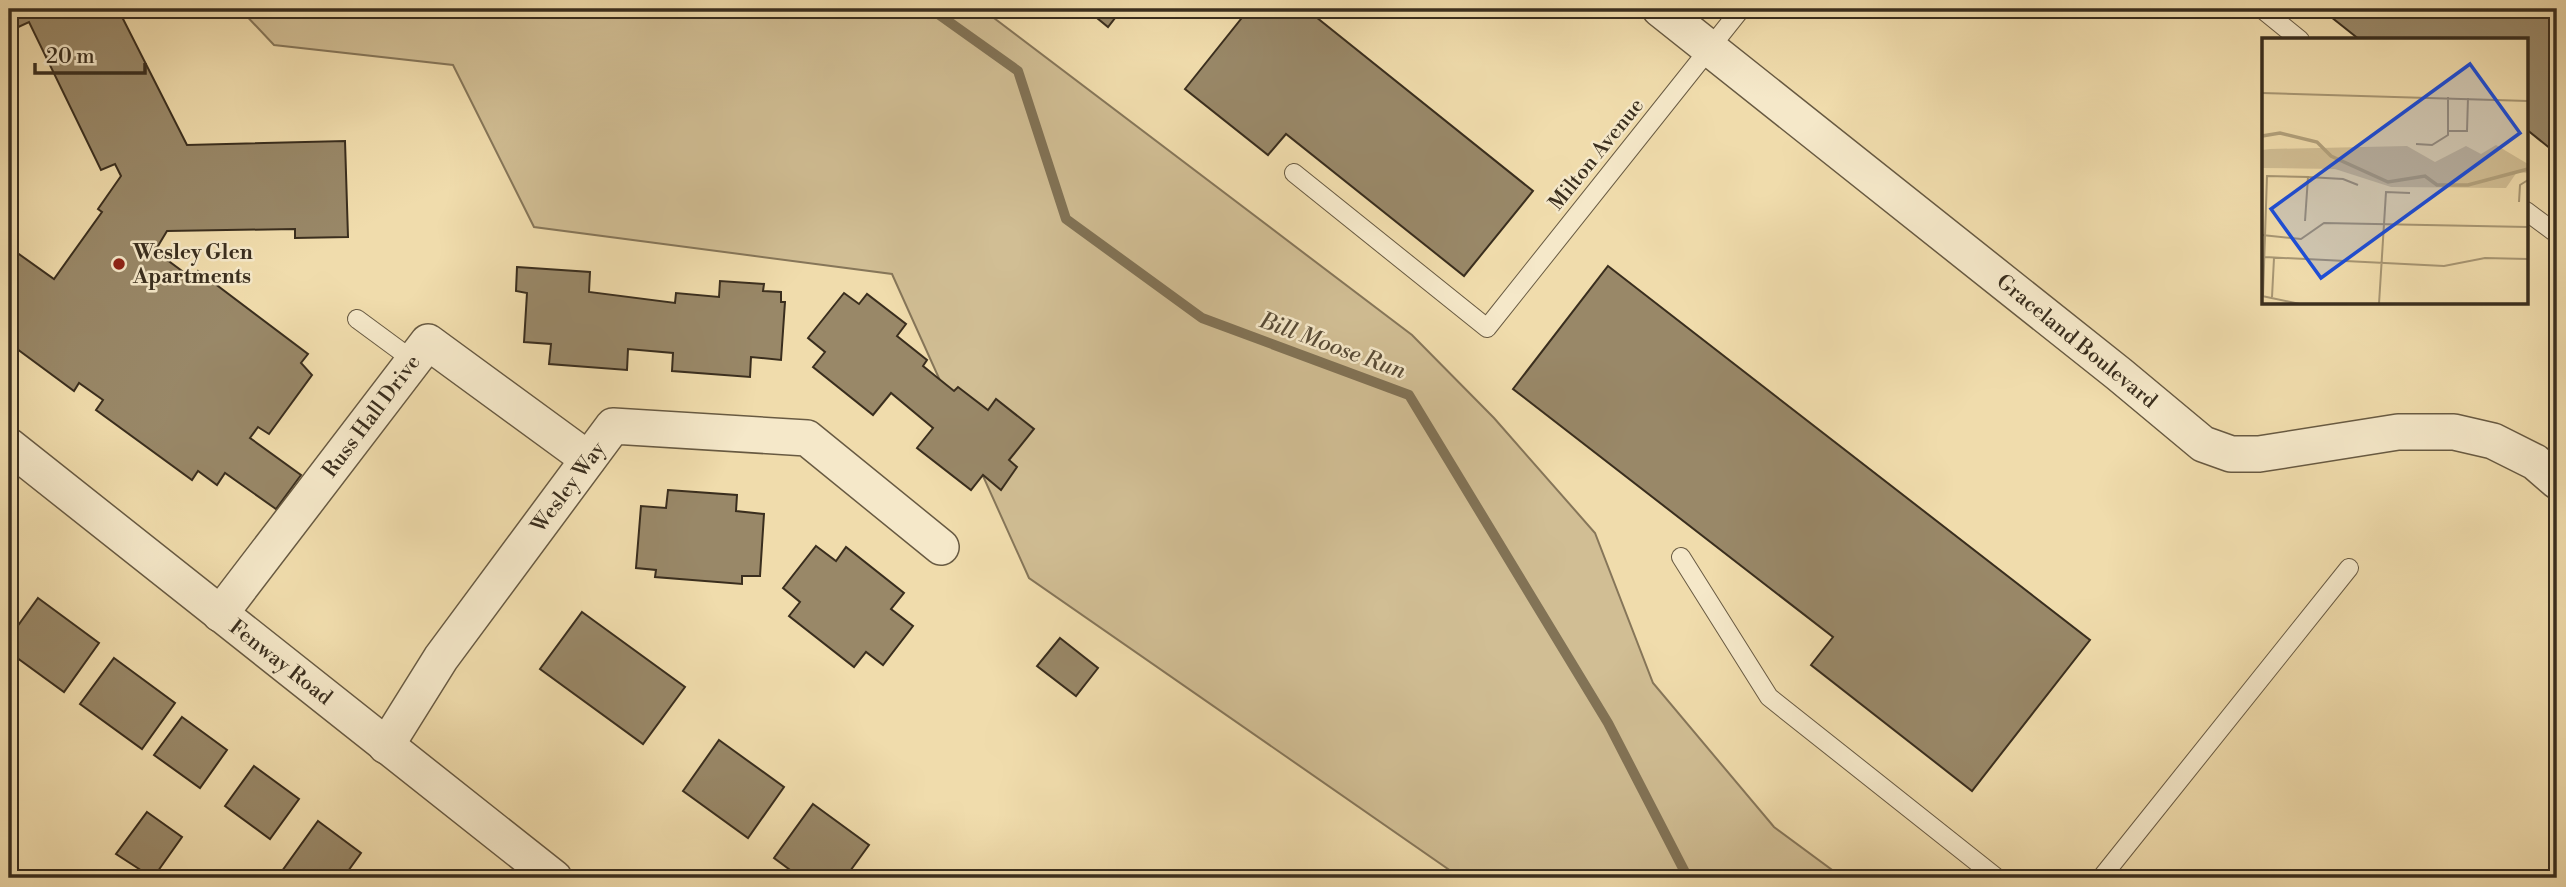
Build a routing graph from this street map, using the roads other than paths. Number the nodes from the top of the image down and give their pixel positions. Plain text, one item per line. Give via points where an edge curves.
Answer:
1 (1660, 9) edge
2 (1741, 9) edge
3 (2262, 9) edge
4 (2298, 38) edge
5 (1710, 48) junction
6 (1294, 173) dead end
7 (2528, 212) edge
8 (2557, 234) edge
9 (357, 319) dead end
10 (414, 361) junction
11 (9, 446) edge
12 (588, 459) junction
13 (2557, 481) edge
14 (942, 547) dead end
15 (1681, 557) dead end
16 (2349, 568) dead end
17 (220, 614) junction
18 (386, 746) junction
19 (554, 878) edge
20 (1997, 878) edge
21 (2101, 878) edge

1 - 5 street, Graceland Boulevard
2 - 5 lane, Milton Avenue
3 - 4 lane
5 - 6 lane, Milton Avenue via 1487,328
5 - 13 street, Graceland Boulevard via 2203,444 2231,454 2259,454 2398,432 2454,432 2493,441 2535,462
7 - 8 lane
9 - 10 lane
10 - 12 street, Russ Hall Drive via 428,342
10 - 17 street, Russ Hall Drive
11 - 17 street, Fenway Road
12 - 14 street, Wesley Way via 613,426 807,439
12 - 18 street, Wesley Way via 441,658
15 - 20 lane via 1769,697
16 - 21 lane
17 - 18 street, Fenway Road
18 - 19 street, Fenway Road

